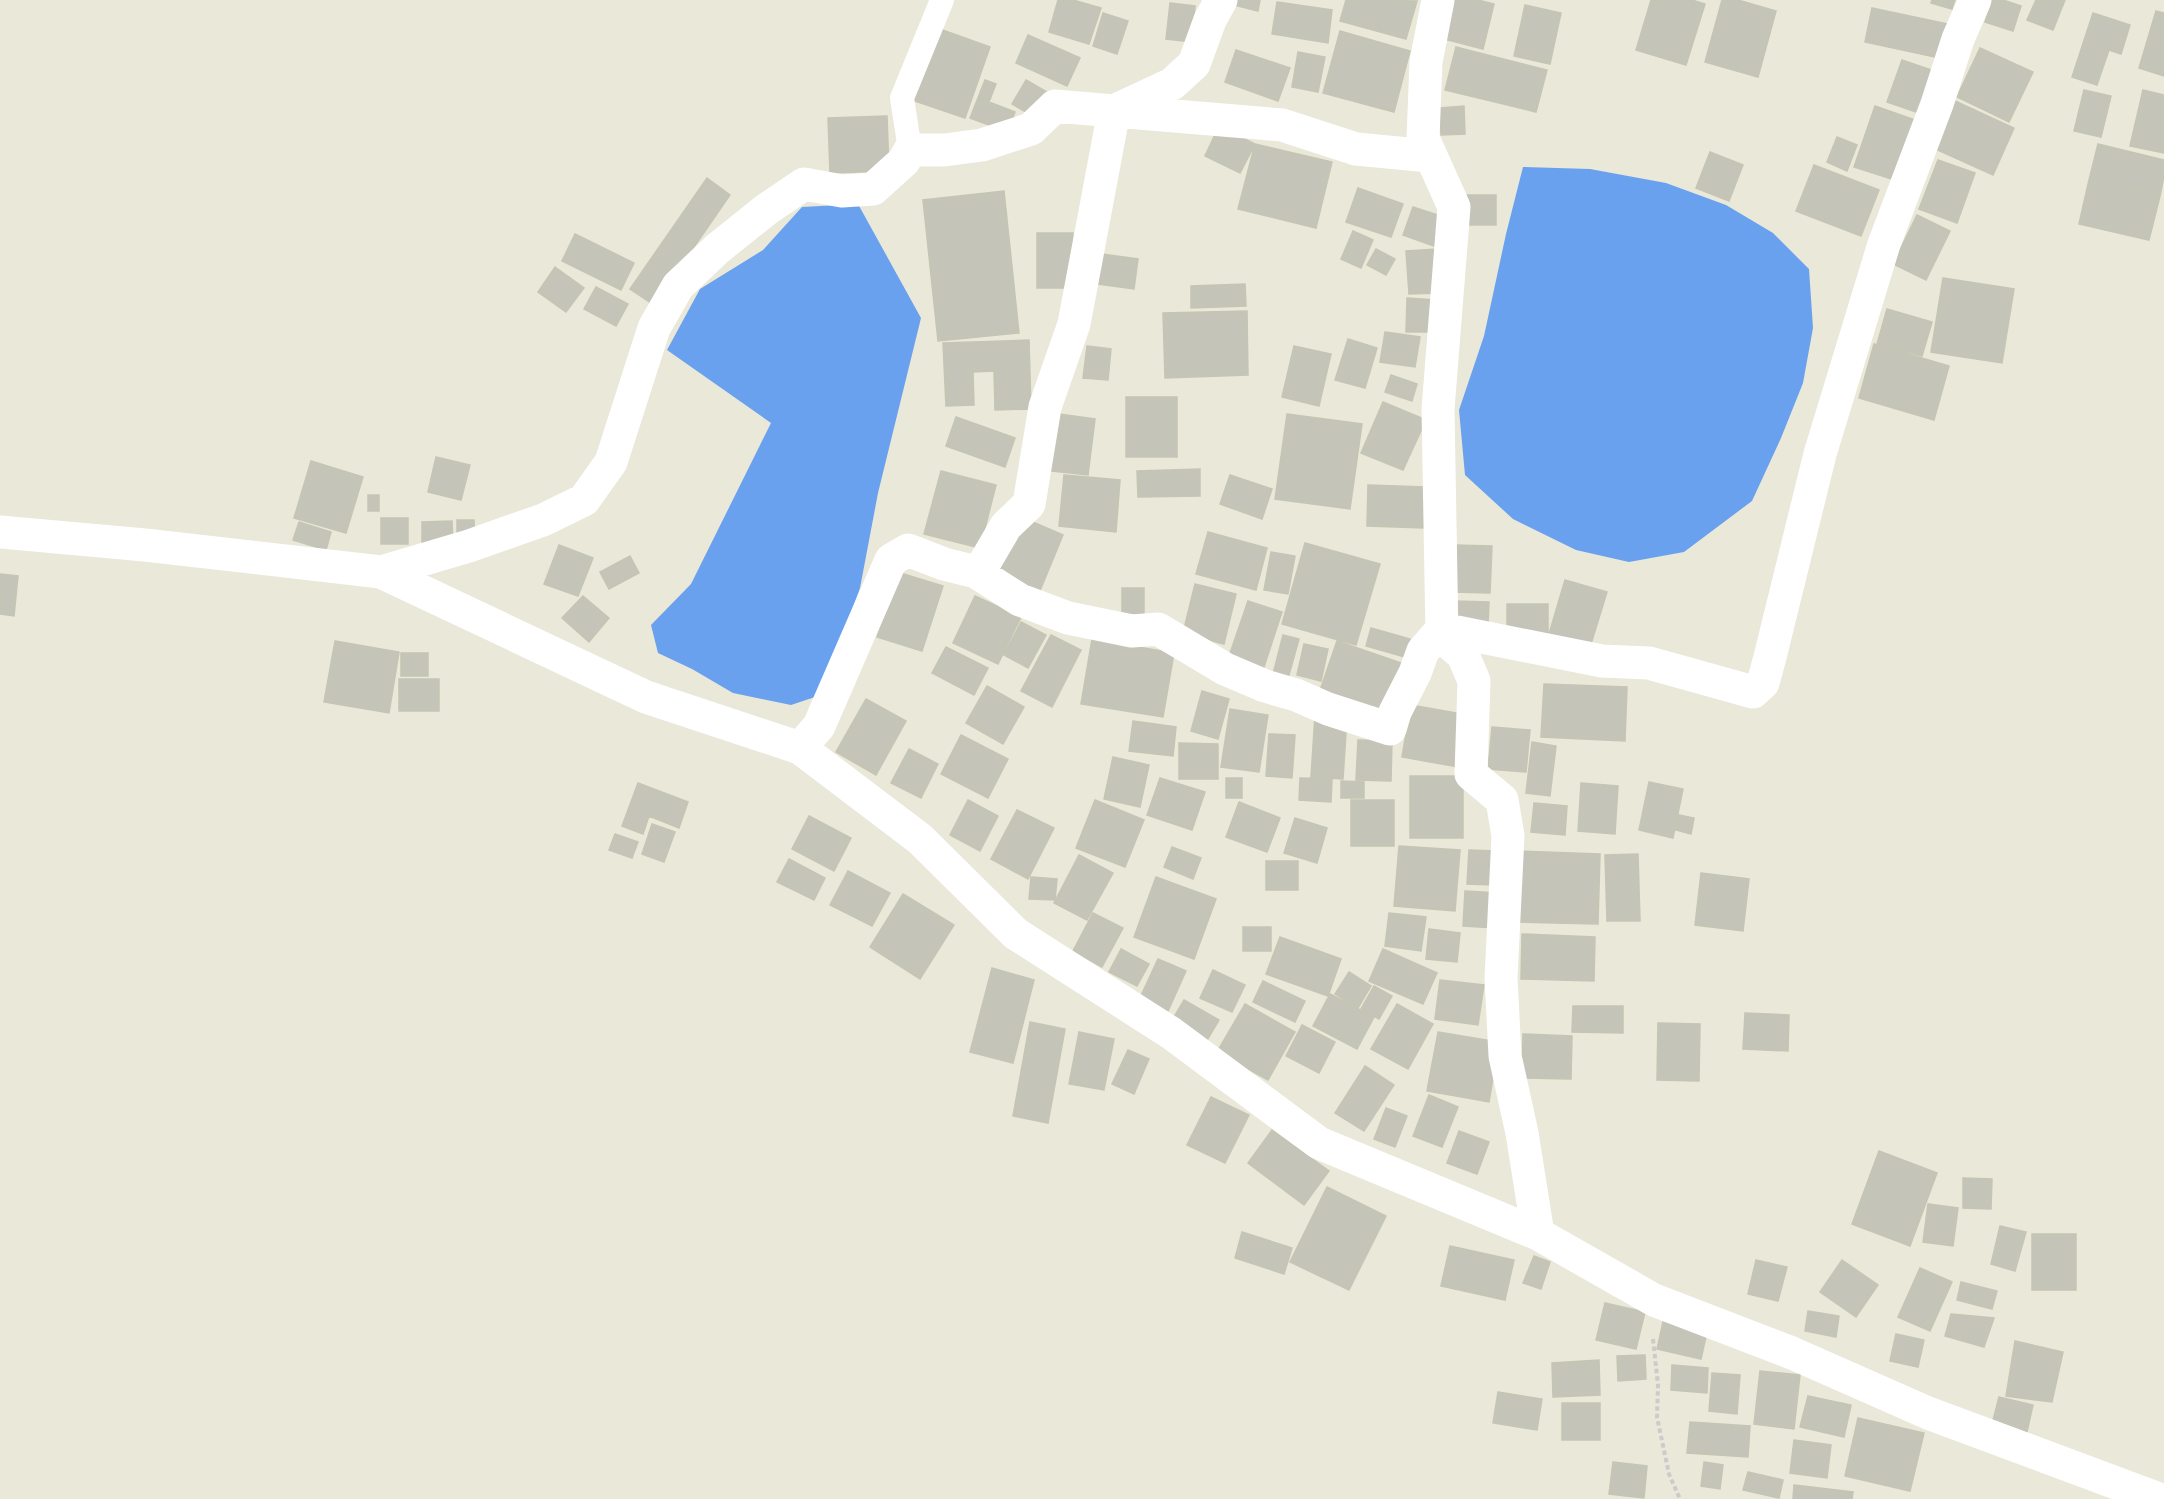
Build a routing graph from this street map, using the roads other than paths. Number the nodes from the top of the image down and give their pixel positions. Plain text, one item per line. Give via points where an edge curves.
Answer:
1 (942, 0) edge
2 (1221, 0) edge
3 (1438, 0) edge
4 (1975, 0) edge
5 (1114, 111) junction
6 (910, 150) junction
7 (1430, 156) junction
8 (0, 532) edge
9 (381, 572) junction
10 (976, 572) junction
11 (1442, 629) junction
12 (800, 748) junction
13 (1538, 1234) junction
14 (2159, 1499) edge

1 - 6 lane via 902,98
2 - 5 street via 1194,64 1172,84
3 - 7 street via 1425,62 1422,138
4 - 11 street via 1884,244 1820,454 1762,683 1753,692 1649,663 1602,661
5 - 6 street via 1055,106 1031,129 982,145
5 - 7 street via 1282,125 1356,149
5 - 10 street via 1074,324 1045,407 1029,504 1006,526
6 - 9 street via 904,161 873,189 842,191 804,184 717,249 678,286 654,328 611,462 584,500 469,546
7 - 11 street via 1454,207 1438,409
8 - 9 street
9 - 12 street via 646,697
10 - 11 street via 1020,600 1068,618 1132,630 1158,628 1226,669 1264,686 1390,729 1422,651
10 - 12 street via 908,550 891,560 819,726
11 - 13 street via 1442,637 1463,655 1474,681 1471,774 1502,800 1508,836 1501,978 1505,1056
12 - 13 street via 920,839 1016,934 1171,1033 1319,1143
13 - 14 street via 1654,1300 1792,1353 1928,1413

